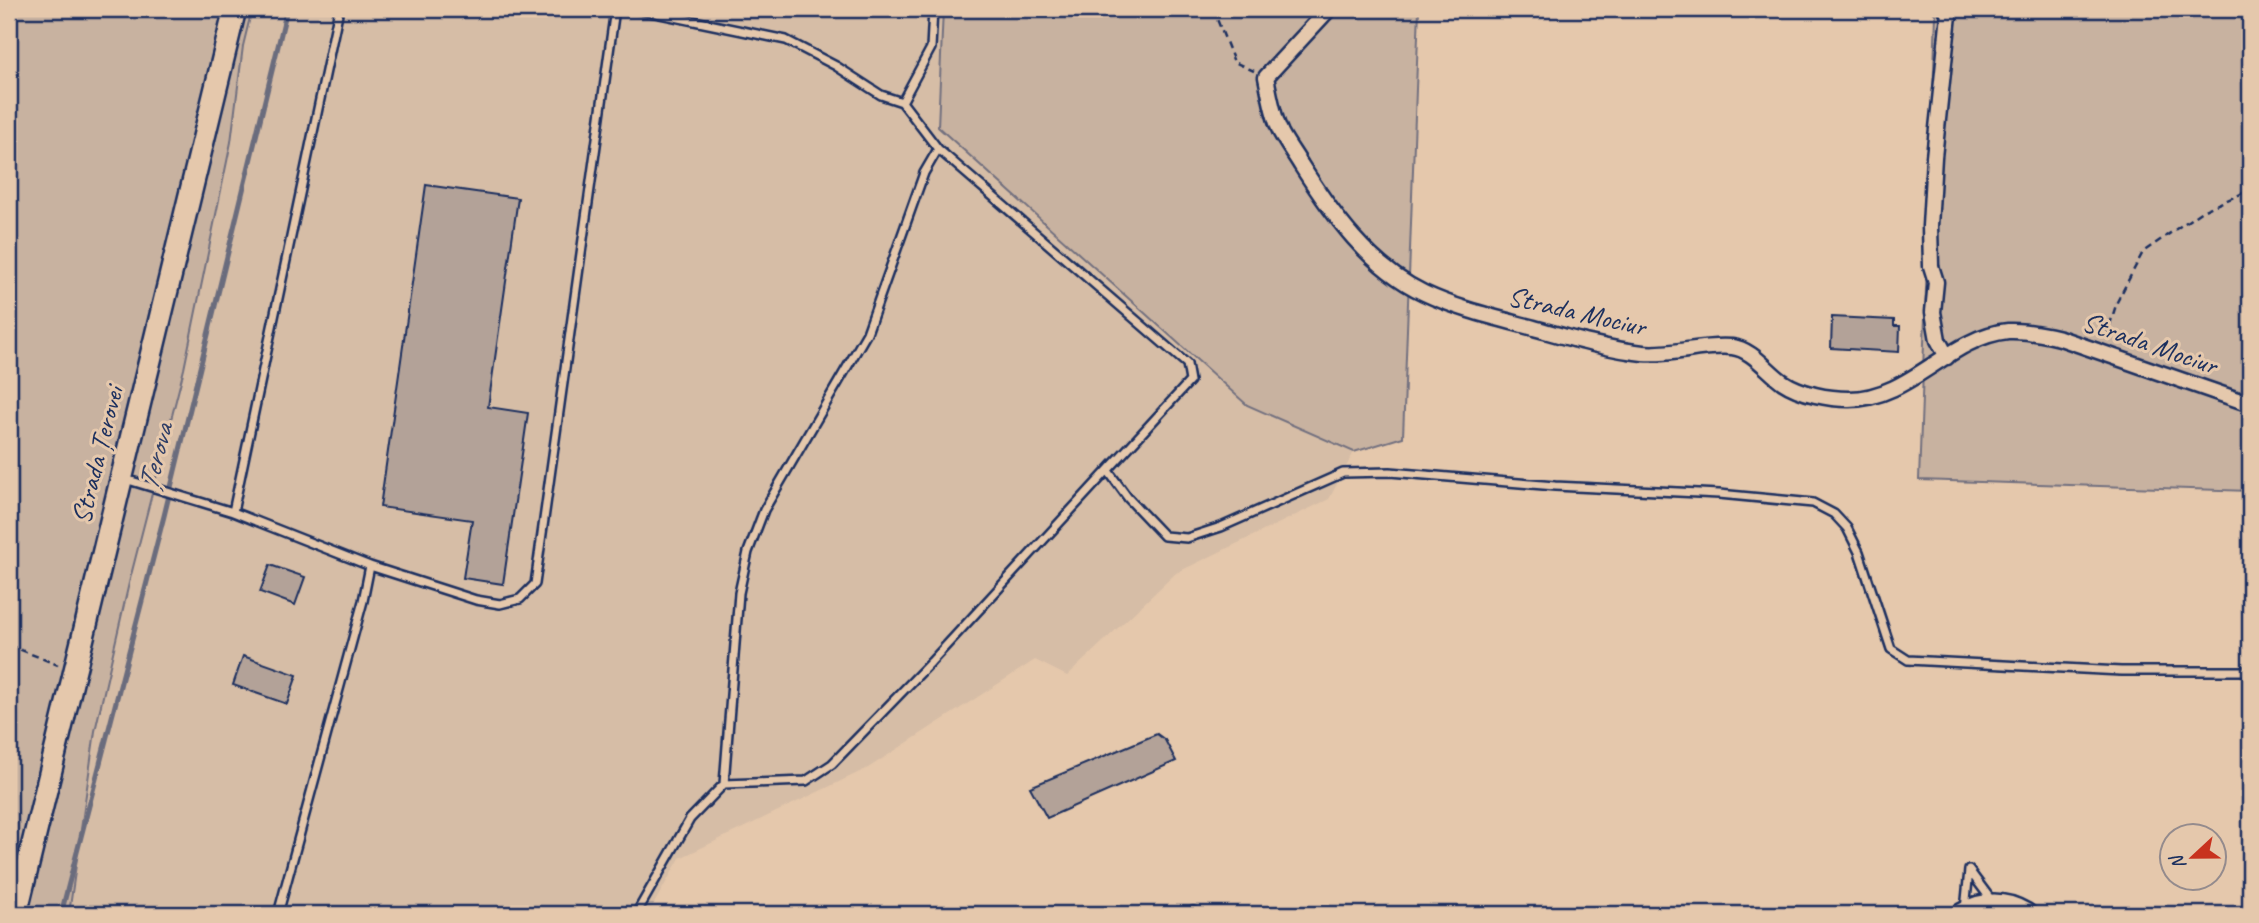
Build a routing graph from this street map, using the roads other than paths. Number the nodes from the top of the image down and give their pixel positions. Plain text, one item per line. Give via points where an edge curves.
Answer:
1 (234, 9) edge
2 (338, 9) edge
3 (615, 9) edge
4 (636, 9) edge
5 (933, 9) edge
6 (1329, 9) edge
7 (1946, 9) edge
8 (902, 102) junction
9 (938, 149) junction
10 (1947, 357) junction
11 (2250, 404) edge
12 (1109, 472) junction
13 (121, 477) junction
14 (233, 512) junction
15 (370, 566) junction
16 (2250, 671) edge
17 (724, 784) junction
18 (1995, 904) junction
19 (1964, 913) edge
20 (16, 914) edge
21 (278, 914) edge
22 (635, 914) edge
23 (2025, 914) edge

1 - 13 street, Strada Țerovei
2 - 14 lane
3 - 15 lane via 535,584 520,598 500,604
4 - 8 lane via 786,40 881,95
5 - 8 lane via 931,48
6 - 10 street, Strada Mociur via 1266,77 1281,132 1325,203 1359,244 1388,271 1423,293 1580,341 1643,353 1735,347 1785,384 1816,395 1851,399 1895,389
7 - 10 street via 1930,226 1936,282 1933,312 1938,340
8 - 9 lane
9 - 12 lane via 1187,364 1190,381
9 - 17 lane via 923,173 867,333 764,510 748,552 739,593
10 - 11 street, Strada Mociur via 1979,339 2007,331 2037,332
12 - 16 lane via 1164,536 1187,538 1343,473 1390,472 1813,503 1834,514 1847,528 1891,649 1908,660 2120,671
12 - 17 lane via 832,764 806,781
13 - 14 lane
13 - 20 street, Strada Țerovei
14 - 15 lane
15 - 21 lane
17 - 22 lane via 691,819
18 - 19 street
18 - 19 lane via 1969,870
18 - 23 street

